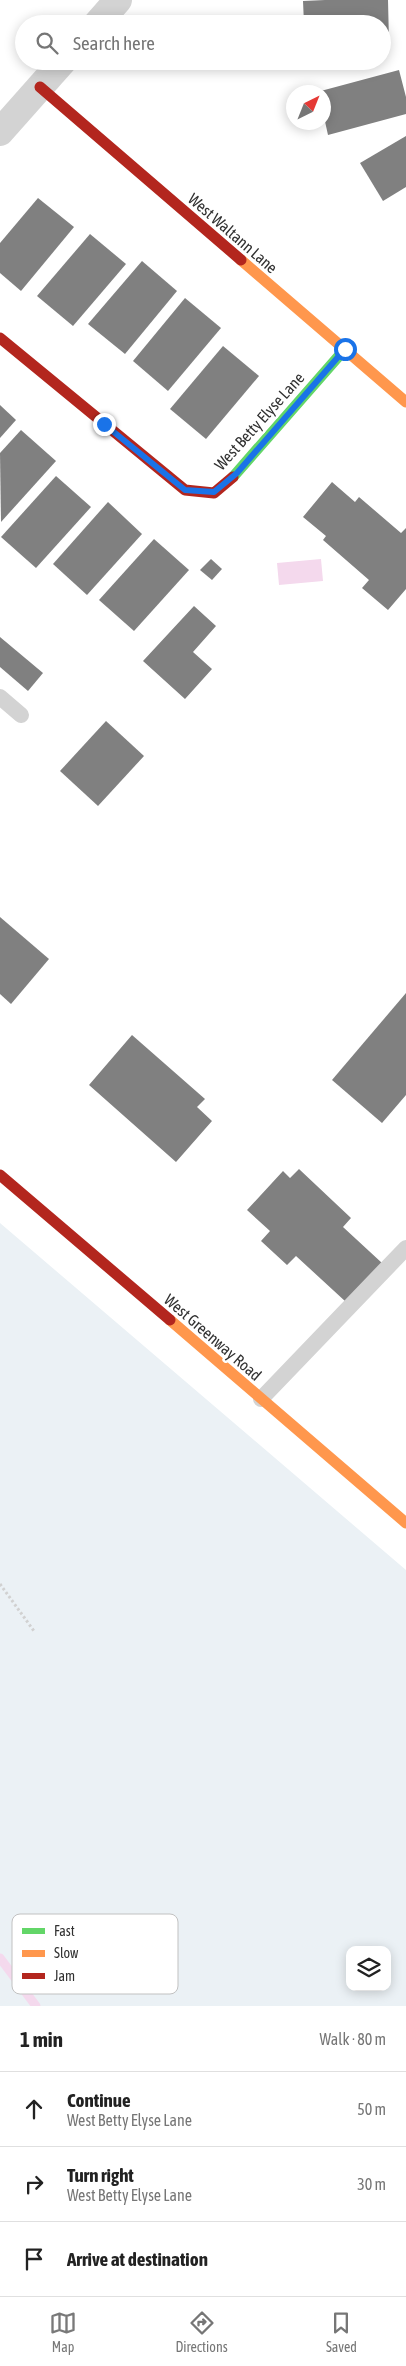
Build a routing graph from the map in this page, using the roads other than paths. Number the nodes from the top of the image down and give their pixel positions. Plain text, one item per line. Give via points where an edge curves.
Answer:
1 (118, 0) edge
2 (105, 15) edge
3 (55, 70) edge
4 (40, 87) junction
5 (0, 132) edge
6 (0, 338) edge
7 (345, 349) junction
8 (406, 402) edge
9 (0, 697) edge
10 (21, 715) dead end
11 (0, 1175) edge
12 (406, 1248) edge
13 (261, 1399) junction
14 (406, 1523) edge

1 - 2 street
3 - 4 street
4 - 5 street
4 - 7 street, West Waltann Lane
6 - 7 street, West Betty Elyse Lane via 185,490 214,492 237,473
7 - 8 street, West Waltann Lane
9 - 10 lane
11 - 13 street, West Greenway Road
12 - 13 lane
13 - 14 street, West Greenway Road

